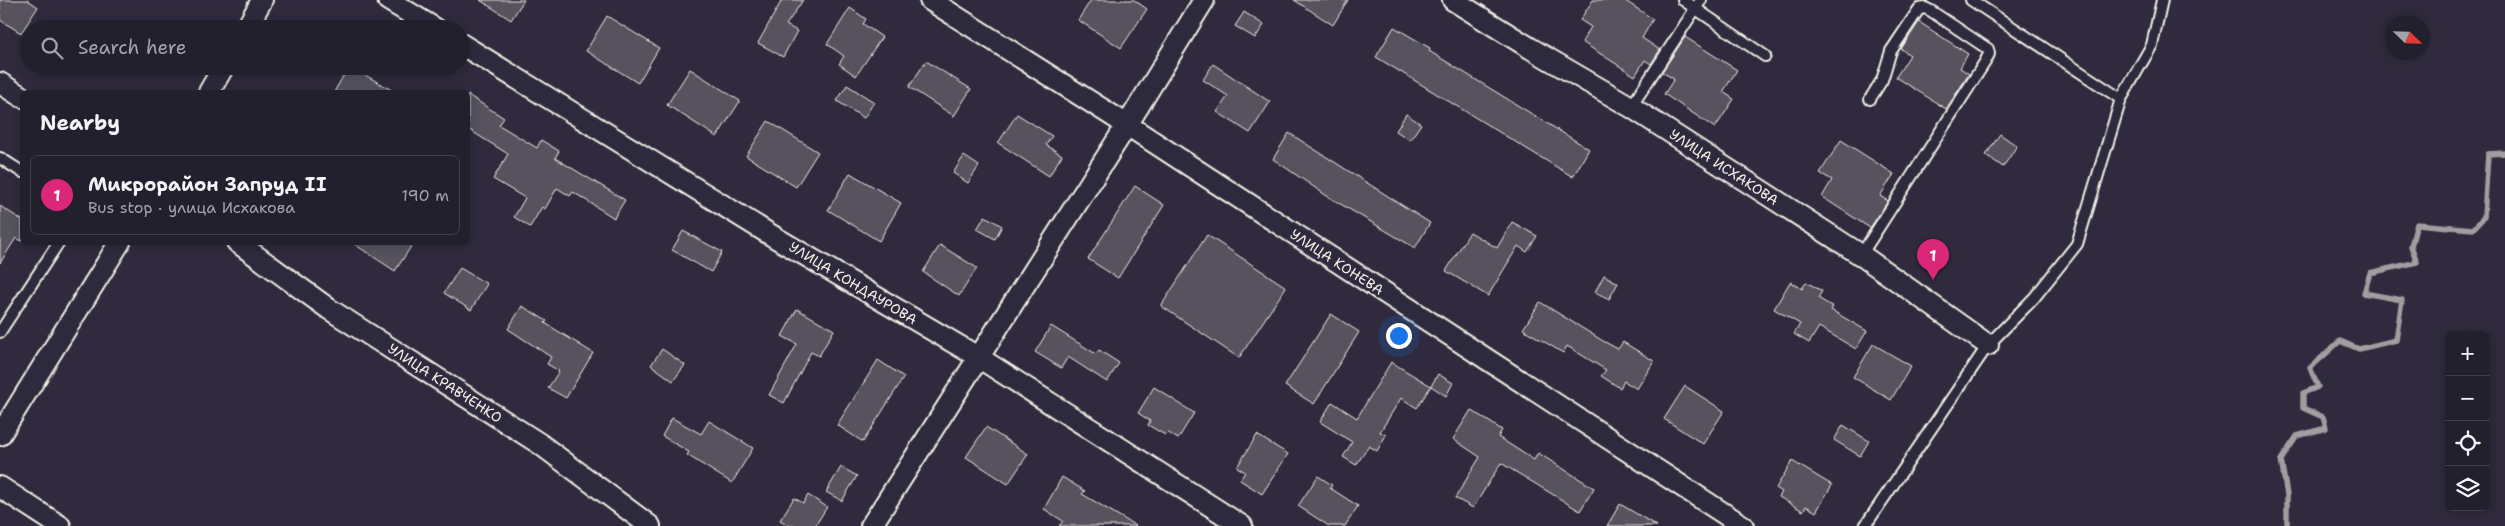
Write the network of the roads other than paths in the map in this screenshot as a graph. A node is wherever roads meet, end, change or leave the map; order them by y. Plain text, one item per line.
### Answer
1 (262, 0) edge
2 (388, 0) edge
3 (930, 0) edge
4 (1204, 0) edge
5 (1454, 0) edge
6 (1684, 0) edge
7 (1971, 0) edge
8 (2162, 0) edge
9 (1698, 4) edge
10 (251, 20) edge
11 (421, 20) edge
12 (470, 50) edge
13 (1765, 56) dead end
14 (219, 75) edge
15 (0, 83) edge
16 (210, 90) edge
17 (20, 96) edge
18 (1870, 99) dead end
19 (2121, 99) junction
20 (1631, 106) junction
21 (1128, 125) junction
22 (0, 158) edge
23 (20, 171) edge
24 (57, 245) edge
25 (118, 245) edge
26 (241, 245) edge
27 (1861, 255) junction
28 (0, 332) edge
29 (1988, 345) junction
30 (978, 358) junction
31 (0, 434) edge
32 (0, 487) edge
33 (60, 526) edge
34 (650, 526) edge
35 (871, 526) edge
36 (1242, 526) edge
37 (1743, 526) edge
38 (1866, 526) edge

1 - 10 street
2 - 11 street
3 - 21 street, УЛИЦА КОНЕВА
4 - 21 street
5 - 20 street, УЛИЦА ИСХАКОВА
6 - 9 lane
7 - 19 lane
8 - 19 lane
9 - 13 lane
9 - 20 lane
12 - 30 street, УЛИЦА КОНДАУРОВА
14 - 16 street
15 - 17 street
18 - 27 lane
19 - 29 lane
20 - 27 street, УЛИЦА ИСХАКОВА
21 - 30 street
21 - 37 street, УЛИЦА КОНЕВА
22 - 23 lane
24 - 28 lane
25 - 31 street
26 - 34 street, УЛИЦА КРАВЧЕНКО
27 - 29 street, УЛИЦА ИСХАКОВА
29 - 38 lane
30 - 35 street
30 - 36 street, УЛИЦА КОНДАУРОВА
32 - 33 street

